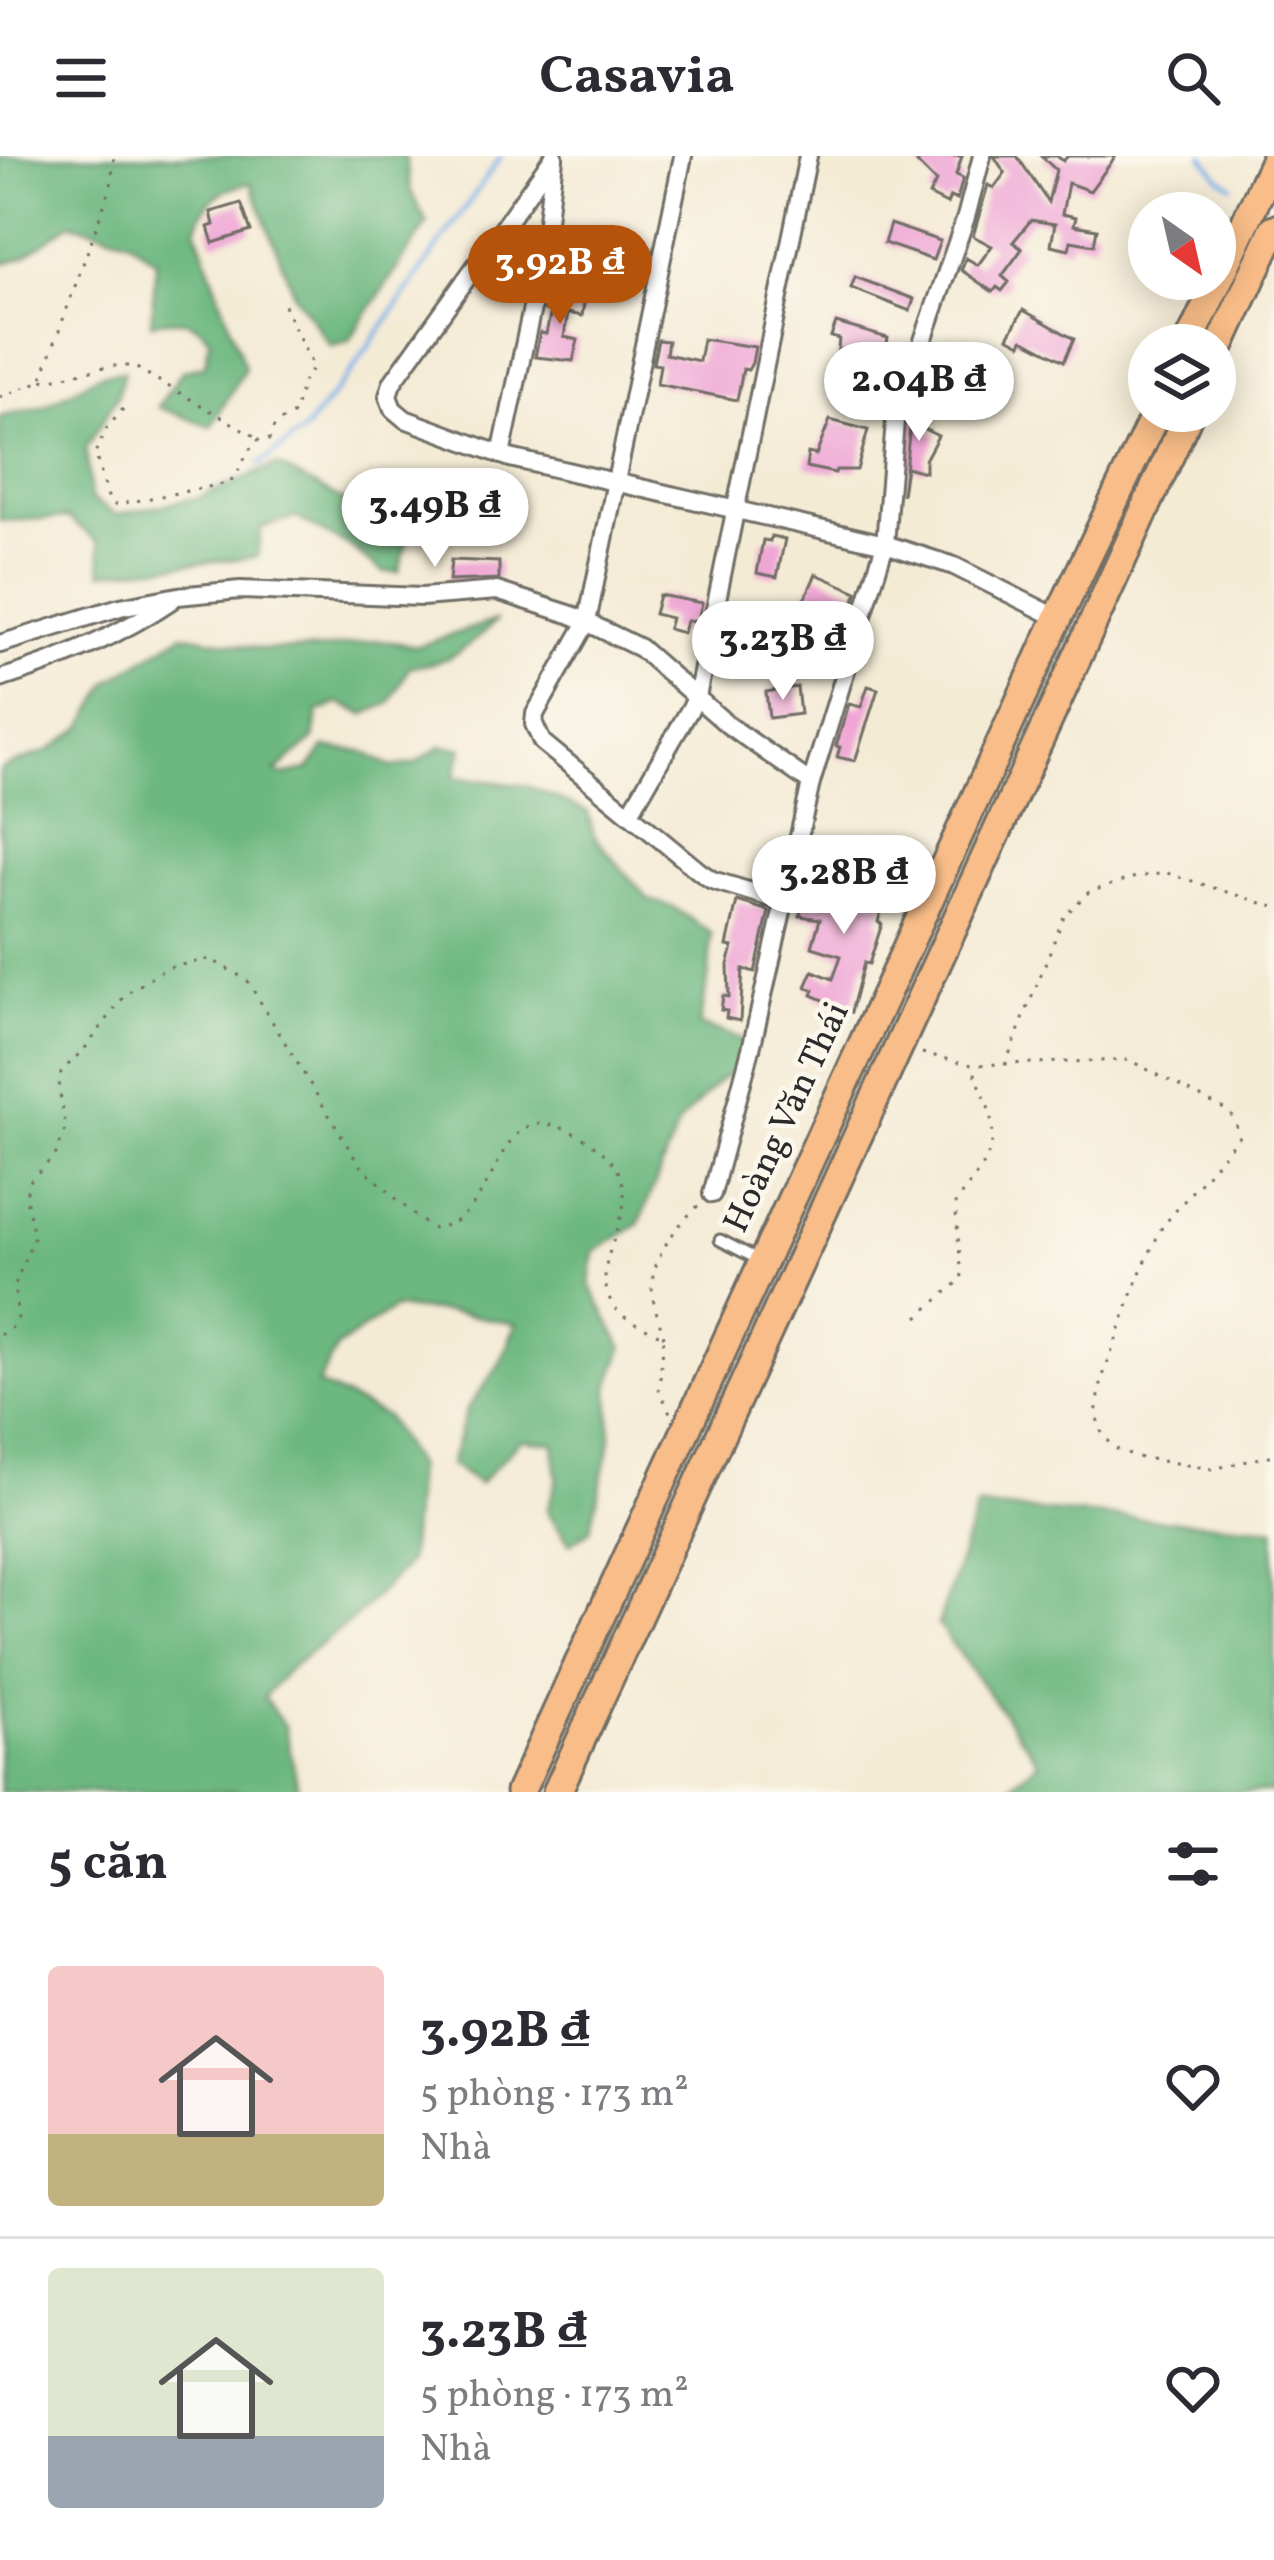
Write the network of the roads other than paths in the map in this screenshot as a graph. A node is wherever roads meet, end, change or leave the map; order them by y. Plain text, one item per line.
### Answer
1 (683, 156) edge
2 (808, 156) edge
3 (982, 156) edge
4 (554, 157) edge
5 (1274, 161) edge
6 (1274, 230) edge
7 (1198, 324) edge
8 (1230, 324) edge
9 (1147, 432) edge
10 (1180, 432) edge
11 (501, 455) junction
12 (619, 481) junction
13 (738, 508) junction
14 (885, 544) junction
15 (178, 596) junction
16 (1058, 618) junction
17 (587, 622) junction
18 (1087, 631) junction
19 (0, 644) edge
20 (0, 679) edge
21 (697, 698) junction
22 (811, 783) junction
23 (630, 813) junction
24 (784, 902) junction
25 (712, 1194) road end
26 (720, 1240) dead end
27 (761, 1261) junction
28 (520, 1792) edge
29 (556, 1792) edge

1 - 12 street
2 - 13 street
3 - 14 street
4 - 11 street
4 - 11 street
5 - 7 main road
6 - 8 main road
9 - 16 main road, Hoàng Văn Thái
10 - 18 main road, Hoàng Văn Thái
11 - 12 street
12 - 13 street
12 - 17 street
13 - 14 street
13 - 21 street
14 - 16 street
14 - 22 street
15 - 17 street
15 - 19 street
15 - 20 street
16 - 18 main road
16 - 27 main road, Hoàng Văn Thái
17 - 21 street
17 - 23 street
18 - 29 main road, Hoàng Văn Thái
21 - 22 street
21 - 23 street
22 - 24 street
23 - 24 street
24 - 25 street
26 - 27 lane
27 - 28 main road, Hoàng Văn Thái

